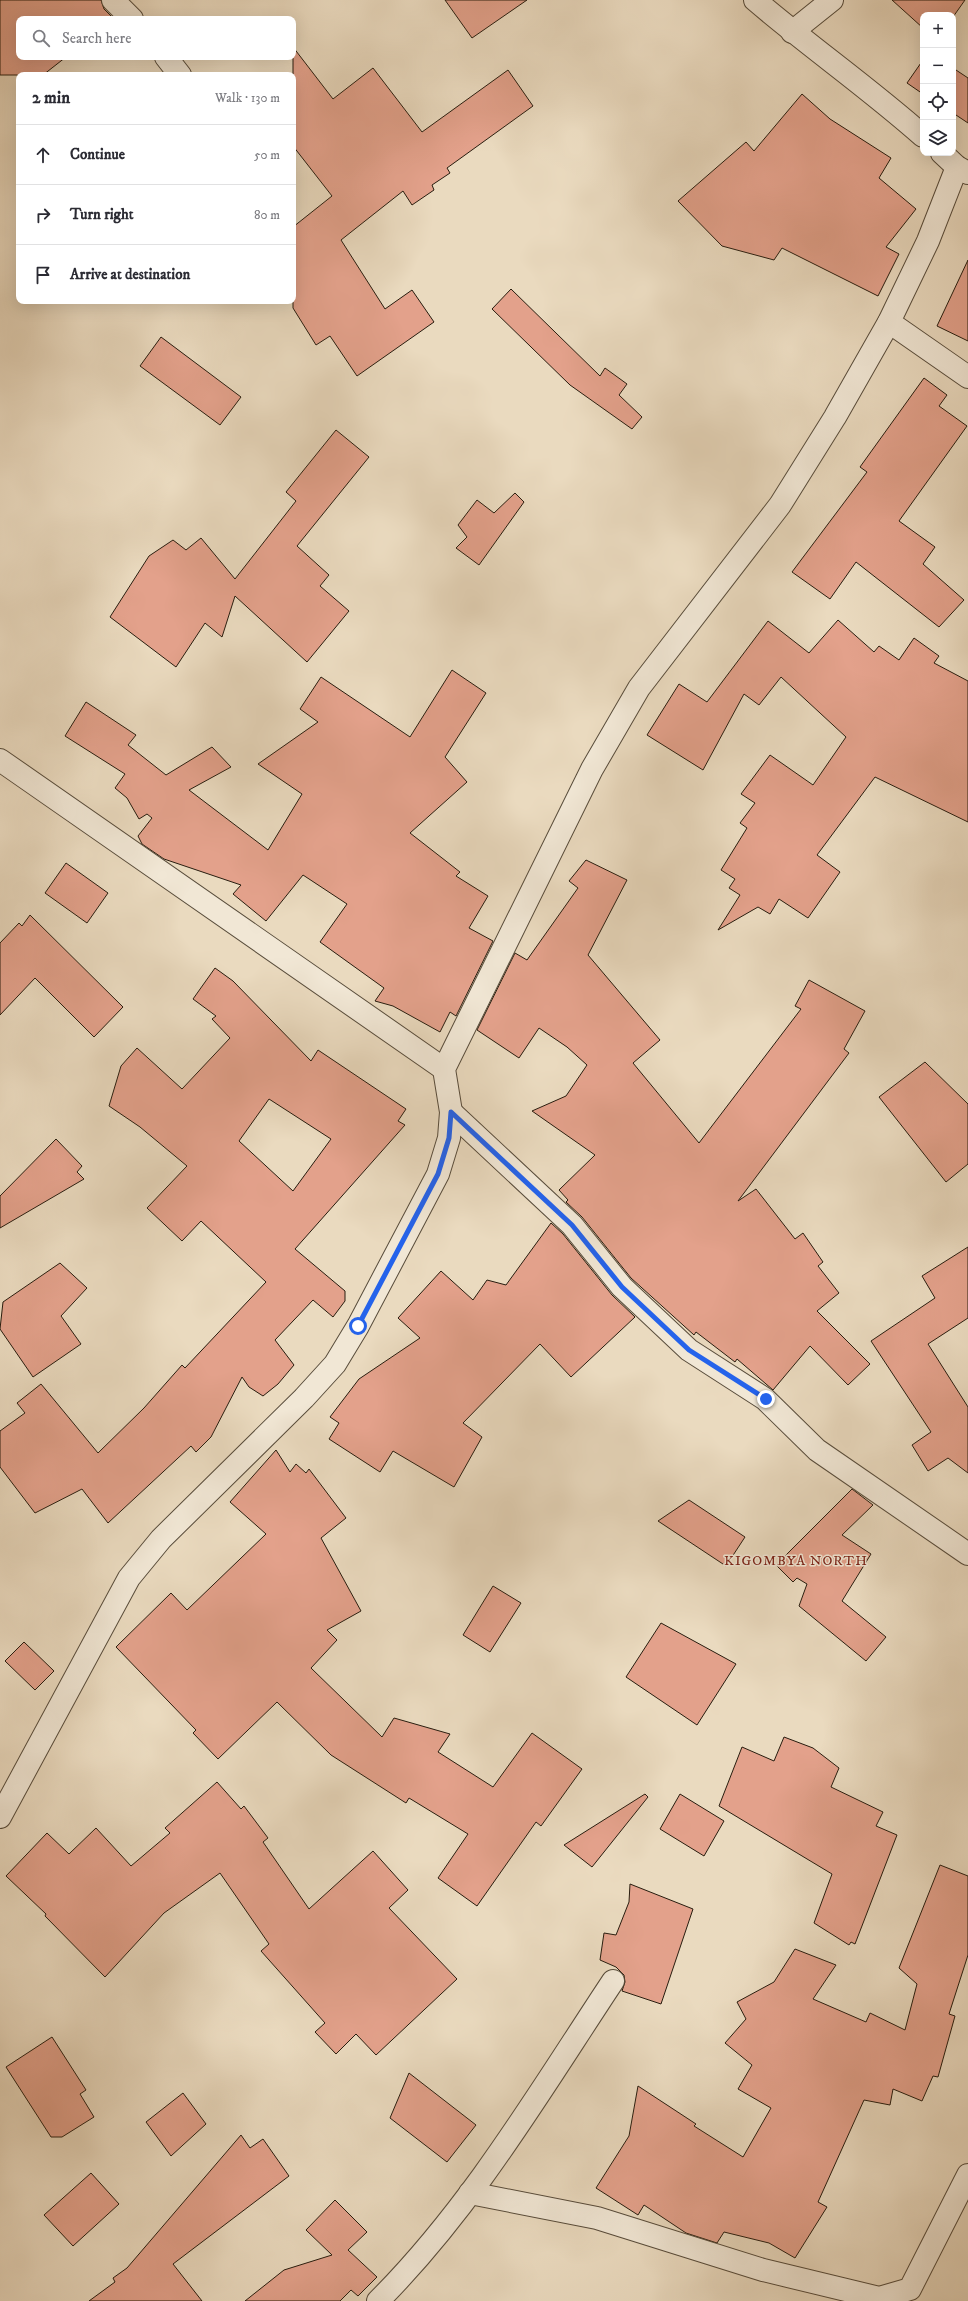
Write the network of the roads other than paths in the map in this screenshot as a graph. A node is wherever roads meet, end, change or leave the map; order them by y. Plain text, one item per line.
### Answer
1 (114, 0) edge
2 (754, 0) edge
3 (832, 0) edge
4 (129, 16) edge
5 (792, 32) junction
6 (168, 60) edge
7 (178, 72) edge
8 (920, 133) edge
9 (956, 164) edge
10 (889, 322) junction
11 (968, 377) edge
12 (0, 760) edge
13 (444, 1068) junction
14 (451, 1112) junction
15 (968, 1554) edge
16 (0, 1817) edge
17 (613, 1981) dead end
18 (968, 2175) edge
19 (470, 2193) junction
20 (378, 2301) edge

1 - 4 street
2 - 5 street
3 - 5 street
5 - 8 street
6 - 7 street
9 - 10 street
10 - 11 street
10 - 13 street
12 - 13 street
13 - 14 street
14 - 15 street
14 - 16 street
17 - 19 street
18 - 19 street
19 - 20 street

